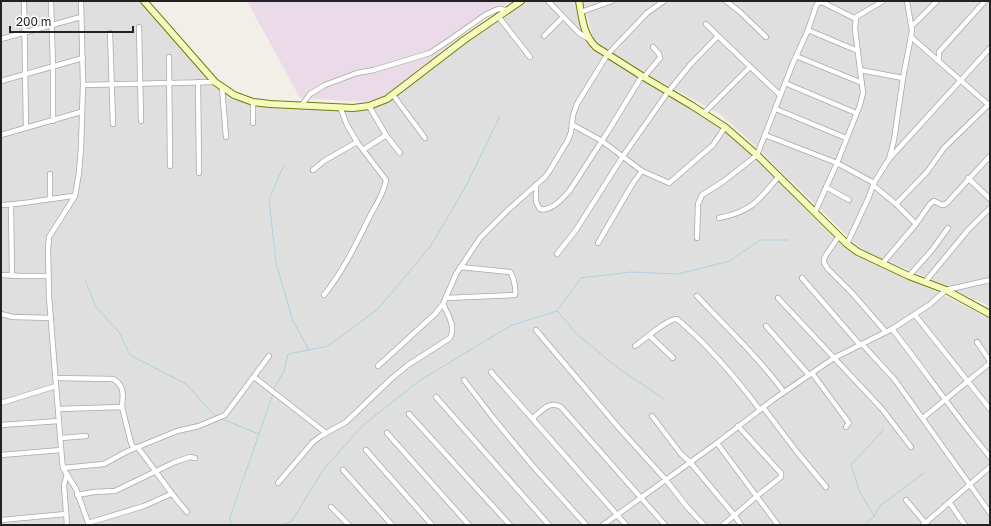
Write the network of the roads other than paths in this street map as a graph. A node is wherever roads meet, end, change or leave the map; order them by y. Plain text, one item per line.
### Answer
1 (24, 1) edge
2 (51, 1) edge
3 (81, 1) edge
4 (144, 1) edge
5 (520, 1) edge
6 (548, 1) edge
7 (579, 1) edge
8 (612, 1) edge
9 (664, 1) edge
10 (726, 1) edge
11 (883, 1) edge
12 (907, 1) edge
13 (937, 1) edge
14 (985, 1) edge
15 (507, 10) junction
16 (581, 12) junction
17 (498, 16) junction
18 (81, 17) junction
19 (563, 17) junction
20 (856, 19) junction
21 (706, 24) dead end
22 (52, 25) junction
23 (912, 26) junction
24 (139, 27) dead end
25 (808, 30) junction
26 (110, 32) dead end
27 (24, 33) junction
28 (544, 36) dead end
29 (718, 36) junction
30 (912, 37) junction
31 (766, 38) dead end
32 (1, 39) edge
33 (588, 39) junction
34 (653, 47) dead end
35 (990, 48) edge
36 (858, 51) junction
37 (939, 52) junction
38 (930, 53) junction
39 (607, 55) junction
40 (796, 56) junction
41 (169, 57) dead end
42 (530, 57) dead end
43 (83, 58) junction
44 (939, 60) junction
45 (53, 67) junction
46 (750, 67) junction
47 (860, 70) junction
48 (25, 75) junction
49 (643, 77) junction
50 (903, 78) junction
51 (1, 81) edge
52 (961, 81) junction
53 (169, 82) junction
54 (198, 82) junction
55 (215, 82) junction
56 (140, 83) junction
57 (785, 83) junction
58 (862, 83) junction
59 (112, 84) junction
60 (83, 85) junction
61 (222, 88) junction
62 (668, 92) junction
63 (393, 95) junction
64 (780, 95) junction
65 (253, 102) junction
66 (989, 104) edge
67 (301, 106) junction
68 (369, 106) junction
69 (340, 107) junction
70 (776, 109) junction
71 (81, 112) junction
72 (704, 113) junction
73 (856, 113) junction
74 (53, 121) junction
75 (141, 121) dead end
76 (253, 123) dead end
77 (113, 124) dead end
78 (573, 125) junction
79 (725, 127) junction
80 (26, 128) junction
81 (386, 134) junction
82 (1, 135) edge
83 (765, 135) junction
84 (226, 137) dead end
85 (424, 138) dead end
86 (846, 138) junction
87 (602, 141) junction
88 (357, 142) junction
89 (363, 150) junction
90 (400, 154) dead end
91 (757, 155) junction
92 (623, 156) junction
93 (990, 156) edge
94 (889, 159) junction
95 (837, 163) junction
96 (170, 166) dead end
97 (313, 170) dead end
98 (642, 171) junction
99 (198, 173) dead end
100 (50, 174) dead end
101 (779, 176) junction
102 (968, 178) junction
103 (874, 184) junction
104 (536, 186) junction
105 (826, 187) junction
106 (75, 196) junction
107 (50, 198) junction
108 (990, 199) edge
109 (849, 200) dead end
110 (1, 204) edge
111 (11, 204) junction
112 (896, 204) junction
113 (990, 208) edge
114 (816, 212) junction
115 (719, 218) dead end
116 (916, 224) junction
117 (948, 228) dead end
118 (839, 236) junction
119 (697, 238) dead end
120 (598, 243) dead end
121 (847, 244) junction
122 (556, 254) dead end
123 (882, 264) junction
124 (460, 267) junction
125 (1, 275) edge
126 (12, 276) junction
127 (48, 276) junction
128 (909, 276) junction
129 (802, 278) dead end
130 (989, 281) edge
131 (925, 282) junction
132 (946, 290) junction
133 (324, 295) dead end
134 (697, 296) dead end
135 (446, 298) junction
136 (778, 298) dead end
137 (443, 304) junction
138 (1, 314) edge
139 (990, 314) edge
140 (915, 315) junction
141 (50, 318) junction
142 (766, 326) dead end
143 (892, 329) junction
144 (536, 330) dead end
145 (886, 332) junction
146 (650, 336) junction
147 (977, 342) dead end
148 (861, 345) junction
149 (635, 346) dead end
150 (269, 356) dead end
151 (673, 358) dead end
152 (834, 358) junction
153 (990, 362) edge
154 (378, 366) dead end
155 (491, 372) dead end
156 (810, 374) junction
157 (254, 377) junction
158 (56, 378) junction
159 (464, 380) dead end
160 (968, 381) junction
161 (56, 386) junction
162 (784, 392) junction
163 (436, 397) dead end
164 (945, 401) junction
165 (1, 403) edge
166 (122, 407) junction
167 (762, 408) junction
168 (58, 409) junction
169 (990, 409) edge
170 (409, 414) dead end
171 (652, 416) dead end
172 (533, 418) junction
173 (924, 418) junction
174 (59, 421) junction
175 (1, 425) edge
176 (738, 426) junction
177 (846, 427) dead end
178 (387, 433) dead end
179 (326, 434) junction
180 (86, 436) dead end
181 (60, 438) junction
182 (717, 443) junction
183 (911, 447) dead end
184 (138, 448) junction
185 (61, 450) junction
186 (366, 450) dead end
187 (1, 455) edge
188 (990, 457) edge
189 (195, 458) dead end
190 (690, 462) junction
191 (990, 467) edge
192 (63, 468) junction
193 (343, 470) dead end
194 (156, 471) junction
195 (67, 474) junction
196 (666, 480) junction
197 (278, 483) dead end
198 (969, 484) junction
199 (826, 487) dead end
200 (171, 494) junction
201 (77, 495) junction
202 (757, 496) junction
203 (642, 497) junction
204 (906, 500) dead end
205 (949, 502) junction
206 (331, 507) dead end
207 (187, 512) dead end
208 (990, 513) edge
209 (66, 514) junction
210 (617, 515) junction
211 (735, 516) junction
212 (1, 520) edge
213 (88, 524) edge
214 (925, 524) edge
215 (67, 525) edge
216 (349, 525) edge
217 (392, 525) edge
218 (432, 525) edge
219 (469, 525) edge
220 (510, 525) edge
221 (548, 525) edge
222 (586, 525) edge
223 (603, 525) edge
224 (626, 525) edge
225 (665, 525) edge
226 (704, 525) edge
227 (723, 525) edge
228 (741, 525) edge
229 (778, 525) edge
230 (965, 525) edge

1 - 27 street
2 - 22 street
3 - 18 street
4 - 55 street
5 - 15 street
6 - 19 street
7 - 16 street
8 - 16 street
9 - 39 street
10 - 31 street
11 - 20 street
12 - 23 street
13 - 23 street
14 - 37 street
15 - 17 street
15 - 67 street
16 - 33 street
17 - 42 street
17 - 63 street
18 - 22 street
18 - 43 street
19 - 28 street
19 - 33 street
20 - 25 street
20 - 36 street
21 - 29 street
22 - 27 street
22 - 45 street
23 - 30 street
24 - 56 street
25 - 36 street
25 - 40 street
26 - 59 street
27 - 32 street
27 - 48 street
29 - 46 street
29 - 62 street
30 - 38 street
30 - 50 street
33 - 39 street
34 - 49 street
35 - 52 street
36 - 47 street
37 - 38 street
37 - 44 street
38 - 44 street
39 - 49 street
39 - 78 street
40 - 57 street
40 - 58 street
41 - 53 street
43 - 45 street
43 - 60 street
44 - 52 street
45 - 48 street
45 - 74 street
46 - 64 street
46 - 72 street
47 - 50 street
47 - 58 street
48 - 51 street
48 - 80 street
49 - 62 street
49 - 87 street
50 - 94 street
52 - 66 street
52 - 94 street
53 - 54 street
53 - 56 street
53 - 96 street
54 - 55 street
54 - 99 street
55 - 61 street
56 - 59 street
56 - 75 street
57 - 64 street
57 - 73 street
58 - 73 street
59 - 60 street
59 - 77 street
60 - 71 street
61 - 65 street
61 - 84 street
62 - 72 street
62 - 92 street
63 - 68 street
63 - 85 street
64 - 70 street
65 - 67 street
65 - 76 street
66 - 112 street
67 - 69 street
68 - 69 street
68 - 81 street
69 - 88 street
70 - 83 street
70 - 86 street
71 - 74 street
71 - 106 street
72 - 79 street
73 - 86 street
74 - 80 street
78 - 87 street
78 - 104 street
79 - 91 street
79 - 98 street
80 - 82 street
81 - 89 street
81 - 90 street
83 - 91 street
83 - 95 street
86 - 95 street
87 - 92 street
87 - 104 street
88 - 89 street
88 - 97 street
89 - 133 street
91 - 101 street
91 - 119 street
92 - 98 street
92 - 122 street
93 - 102 street
94 - 103 street
95 - 103 street
95 - 105 street
98 - 120 street
100 - 107 street
101 - 114 street
101 - 115 street
102 - 108 street
102 - 116 street
103 - 112 street
103 - 121 street
104 - 124 street
105 - 109 street
105 - 114 street
106 - 107 street
106 - 127 street
107 - 111 street
110 - 111 street
111 - 126 street
112 - 116 street
113 - 131 street
114 - 118 street
116 - 123 street
117 - 128 street
118 - 121 street
118 - 145 street
121 - 123 street
123 - 128 street
124 - 135 street
124 - 135 street
125 - 126 street
126 - 127 street
127 - 141 street
128 - 131 street
129 - 148 street
130 - 132 street
131 - 132 street
132 - 139 street
132 - 140 street
134 - 162 street
135 - 137 street
136 - 152 street
137 - 154 street
137 - 179 street
138 - 141 street
140 - 143 street
140 - 160 street
141 - 158 street
142 - 156 street
143 - 145 street
143 - 164 street
144 - 196 street
145 - 148 street
146 - 149 street
146 - 151 street
146 - 167 street
147 - 153 street
148 - 152 street
148 - 173 street
150 - 157 street
152 - 156 street
152 - 183 street
153 - 160 street
155 - 172 street
156 - 162 street
156 - 177 street
157 - 179 street
157 - 184 street
158 - 161 street
158 - 166 street
159 - 222 street
160 - 164 street
160 - 169 street
161 - 165 street
161 - 168 street
162 - 167 street
163 - 221 street
164 - 173 street
164 - 188 street
166 - 168 street
166 - 184 street
167 - 176 street
167 - 199 street
168 - 174 street
170 - 220 street
171 - 190 street
172 - 203 street
172 - 210 street
173 - 198 street
174 - 175 street
174 - 181 street
176 - 182 street
176 - 202 street
178 - 219 street
179 - 197 street
180 - 181 street
181 - 185 street
182 - 190 street
182 - 202 street
184 - 192 street
184 - 194 street
185 - 187 street
185 - 192 street
186 - 218 street
189 - 194 street
190 - 196 street
190 - 211 street
191 - 198 street
192 - 195 street
193 - 217 street
194 - 200 street
194 - 201 street
195 - 201 street
195 - 209 street
196 - 203 street
196 - 226 street
198 - 205 street
198 - 208 street
200 - 207 street
200 - 213 street
201 - 213 street
202 - 211 street
202 - 229 street
203 - 210 street
203 - 225 street
204 - 214 street
205 - 214 street
205 - 230 street
206 - 216 street
209 - 212 street
209 - 215 street
210 - 223 street
210 - 224 street
211 - 227 street
211 - 228 street

